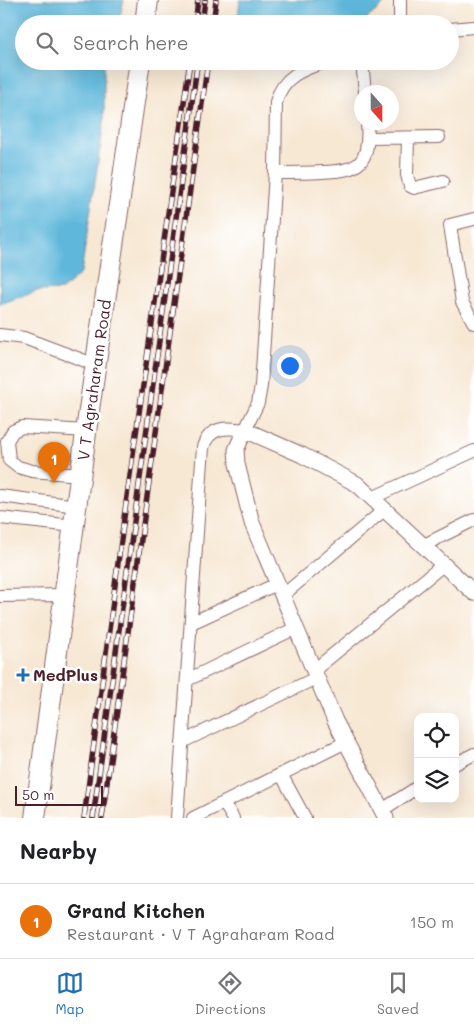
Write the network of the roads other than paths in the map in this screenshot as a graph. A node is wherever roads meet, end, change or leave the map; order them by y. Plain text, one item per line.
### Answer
1 (148, 0) edge
2 (400, 0) edge
3 (146, 15) edge
4 (400, 15) edge
5 (474, 28) edge
6 (459, 29) edge
7 (139, 70) edge
8 (303, 70) edge
9 (363, 70) edge
10 (364, 85) edge
11 (368, 130) edge
12 (439, 137) dead end
13 (368, 138) junction
14 (408, 138) junction
15 (275, 174) junction
16 (443, 181) dead end
17 (474, 219) edge
18 (468, 301) edge
19 (474, 323) edge
20 (0, 335) edge
21 (96, 365) junction
22 (86, 430) junction
23 (245, 430) junction
24 (474, 451) edge
25 (80, 475) junction
26 (0, 496) edge
27 (372, 498) junction
28 (76, 506) junction
29 (384, 510) junction
30 (0, 518) edge
31 (474, 520) edge
32 (74, 526) junction
33 (422, 546) junction
34 (443, 566) junction
35 (280, 590) junction
36 (474, 593) edge
37 (65, 595) junction
38 (0, 596) edge
39 (191, 623) junction
40 (296, 628) junction
41 (315, 674) junction
42 (187, 680) junction
43 (182, 742) junction
44 (346, 742) junction
45 (474, 754) edge
46 (459, 762) edge
47 (281, 774) junction
48 (414, 790) edge
49 (224, 803) junction
50 (384, 814) edge
51 (35, 818) edge
52 (177, 818) edge
53 (193, 818) edge
54 (233, 818) edge
55 (306, 818) edge

1 - 3 main road
2 - 4 street
5 - 6 street
7 - 21 main road, V T Agraharam Road
8 - 15 street
9 - 10 street
11 - 13 street
12 - 14 street
13 - 14 street
13 - 15 street
14 - 16 street
15 - 23 street
17 - 18 street
18 - 19 street
20 - 21 street
21 - 22 main road, V T Agraharam Road
22 - 25 main road, V T Agraharam Road
22 - 25 street
23 - 27 street
23 - 35 street
23 - 39 street
24 - 27 street
25 - 28 main road, V T Agraharam Road
26 - 28 street
27 - 29 street
28 - 32 main road, V T Agraharam Road
29 - 33 street
29 - 35 street
30 - 32 street
31 - 33 street
32 - 37 main road, V T Agraharam Road
33 - 34 street
34 - 36 street
34 - 41 street
35 - 39 street
35 - 40 street
37 - 38 street
37 - 51 main road, V T Agraharam Road
39 - 42 street
40 - 41 street
40 - 42 street
41 - 43 street
41 - 44 street
42 - 43 street
43 - 52 street
44 - 47 street
44 - 50 street
45 - 46 street
47 - 49 street
47 - 55 street
48 - 50 street
49 - 53 street
49 - 54 street

